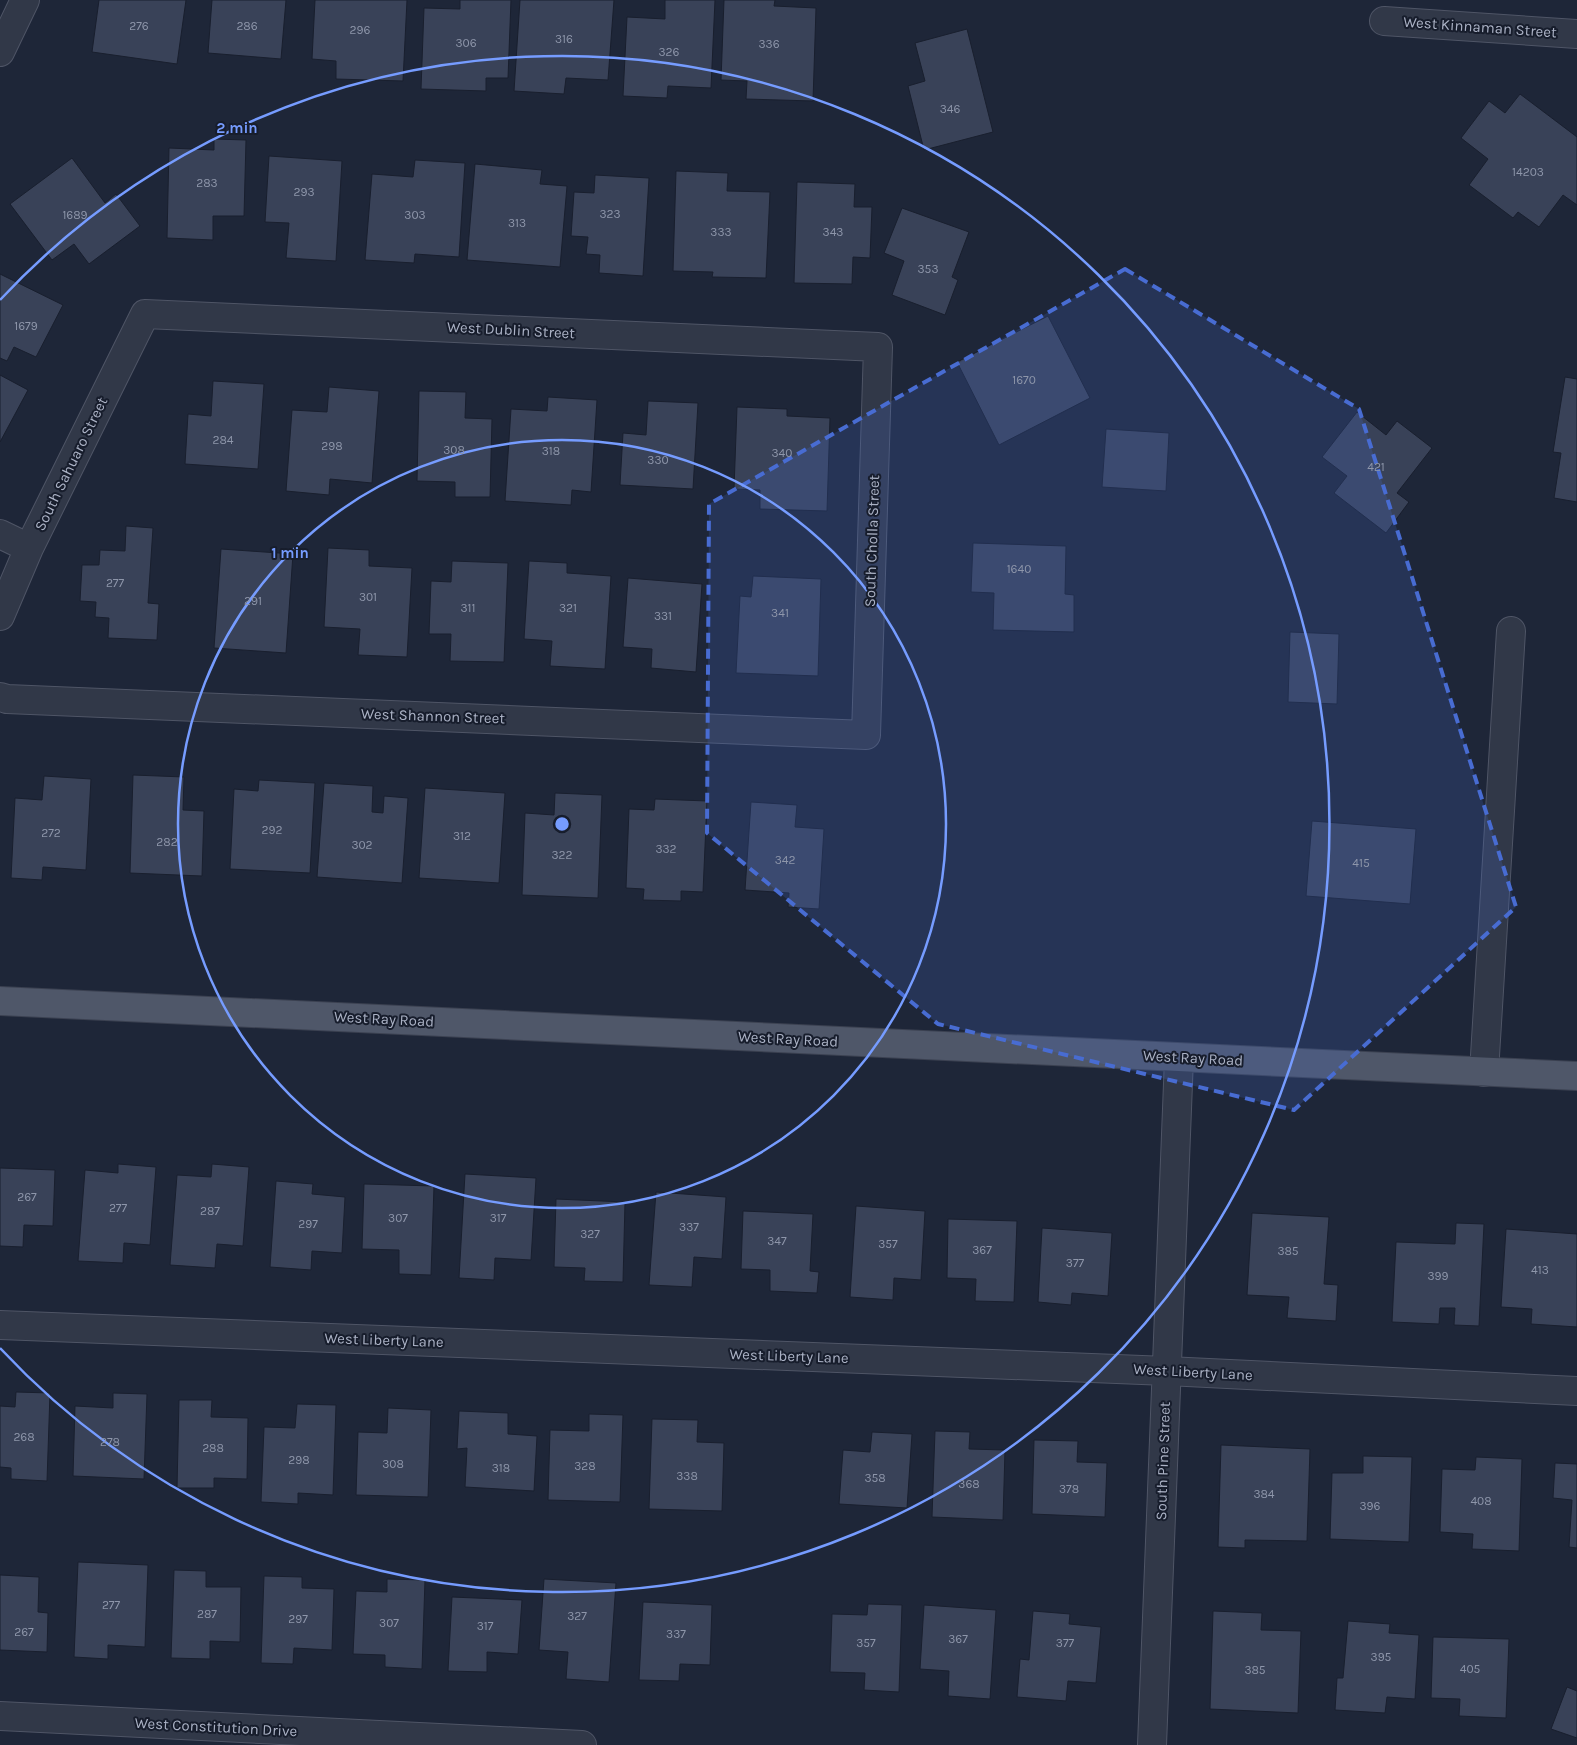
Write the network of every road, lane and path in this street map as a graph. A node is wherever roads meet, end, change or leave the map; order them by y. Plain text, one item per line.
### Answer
1 (25, 0) edge
2 (1384, 21) dead end
3 (1577, 34) edge
4 (0, 52) edge
5 (145, 314) joint
6 (878, 347) joint
7 (0, 534) edge
8 (29, 548) junction
9 (0, 616) edge
10 (1511, 631) dead end
11 (0, 697) edge
12 (866, 735) joint
13 (0, 1001) edge
14 (1179, 1058) junction
15 (1484, 1072) junction
16 (1577, 1076) edge
17 (0, 1325) edge
18 (1167, 1371) junction
19 (1577, 1391) edge
20 (0, 1716) edge
21 (582, 1745) edge
22 (1152, 1745) edge

1 - 4 street
2 - 3 street, West Kinnaman Street
5 - 6 street, West Dublin Street
5 - 8 street, South Sahuaro Street
6 - 12 street, South Cholla Street
7 - 8 street
8 - 9 street, South Sahuaro Street
10 - 15 street
11 - 12 street, West Shannon Street
13 - 14 main road, West Ray Road
14 - 15 main road, West Ray Road
14 - 18 street, South Pine Street
15 - 16 main road, West Ray Road
17 - 18 street, West Liberty Lane
18 - 19 street, West Liberty Lane
18 - 22 street, South Pine Street
20 - 21 street, West Constitution Drive

